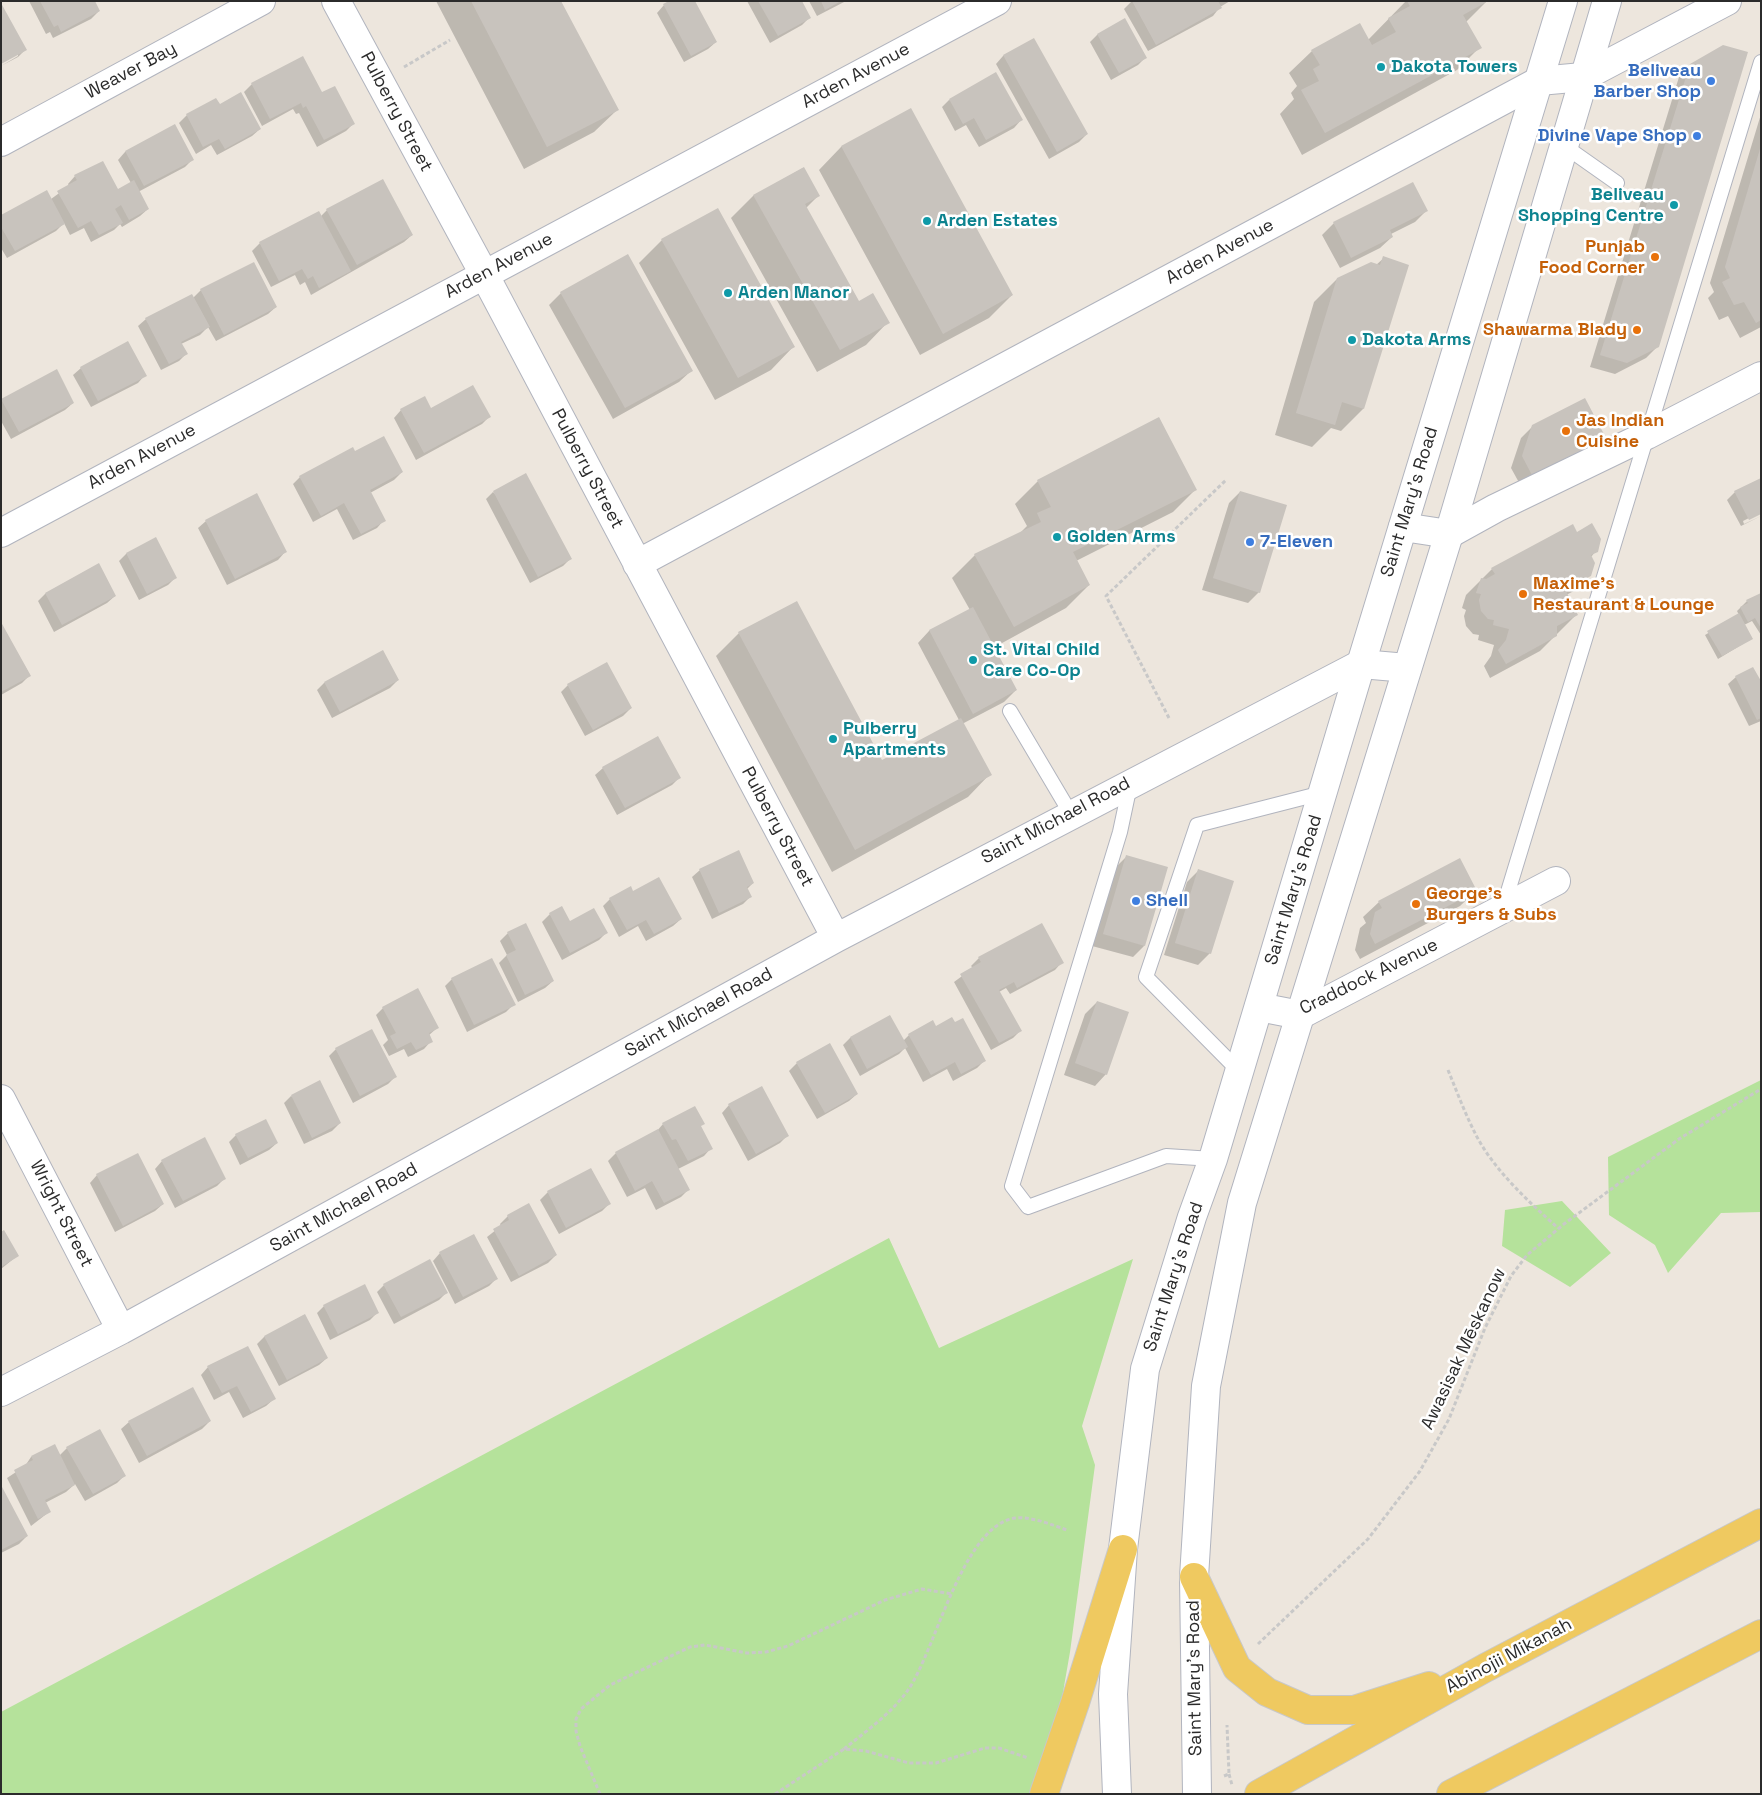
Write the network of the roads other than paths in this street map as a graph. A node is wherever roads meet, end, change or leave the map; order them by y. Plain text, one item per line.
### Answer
1 (261, 1) edge
2 (336, 1) edge
3 (997, 1) edge
4 (1563, 1) edge
5 (1608, 1) edge
6 (1727, 1) edge
7 (1761, 62) edge
8 (1583, 77) junction
9 (1539, 81) junction
10 (1, 142) edge
11 (1563, 145) junction
12 (1617, 183) dead end
13 (484, 274) junction
14 (1761, 376) edge
15 (1648, 435) junction
16 (1403, 527) junction
17 (1, 533) edge
18 (1448, 534) junction
19 (637, 564) junction
20 (1361, 664) junction
21 (1407, 668) junction
22 (1010, 711) dead end
23 (1130, 782) junction
24 (1322, 793) junction
25 (1071, 814) junction
26 (1556, 881) dead end
27 (1503, 909) junction
28 (836, 938) junction
29 (1258, 1007) junction
30 (1300, 1015) junction
31 (1239, 1071) junction
32 (1, 1099) edge
33 (1213, 1159) junction
34 (121, 1330) junction
35 (1, 1392) edge
36 (1761, 1523) edge
37 (1122, 1549) junction
38 (1194, 1577) junction
39 (1761, 1634) edge
40 (1485, 1668) junction
41 (1044, 1794) edge
42 (1117, 1794) edge
43 (1197, 1794) edge
44 (1259, 1794) edge
45 (1452, 1794) edge

1 - 10 street, Weaver Bay
2 - 13 street, Pulberry Street
3 - 13 street, Arden Avenue
4 - 9 street, Saint Mary's Road
5 - 8 street, Saint Mary's Road
6 - 8 street
7 - 15 lane
8 - 9 street
8 - 11 street, Saint Mary's Road
9 - 16 street, Saint Mary's Road
9 - 19 street, Arden Avenue
11 - 12 lane
11 - 18 street, Saint Mary's Road
13 - 17 street, Arden Avenue
13 - 19 street, Pulberry Street
14 - 15 street
15 - 18 street
15 - 27 lane
16 - 18 street
16 - 20 street, Saint Mary's Road
18 - 21 street, Saint Mary's Road
19 - 28 street, Pulberry Street
20 - 21 street
20 - 23 street, Saint Michael Road
20 - 24 street, Saint Mary's Road
21 - 30 street, Saint Mary's Road
22 - 25 lane
23 - 25 street, Saint Michael Road
23 - 33 lane
24 - 29 street, Saint Mary's Road
24 - 31 lane
25 - 28 street, Saint Michael Road
26 - 27 street, Craddock Avenue
27 - 30 street, Craddock Avenue
28 - 34 street, Saint Michael Road
29 - 30 street, Craddock Avenue
29 - 31 street, Saint Mary's Road
30 - 38 street, Saint Mary's Road
31 - 33 street, Saint Mary's Road
32 - 34 street, Wright Street
33 - 37 street, Saint Mary's Road
34 - 35 street, Saint Michael Road
36 - 40 main road, Abinojii Mikanah
37 - 41 main road
37 - 42 street, Saint Mary's Road
38 - 40 main road
38 - 43 street, Saint Mary's Road
39 - 45 main road
40 - 44 main road, Abinojii Mikanah

